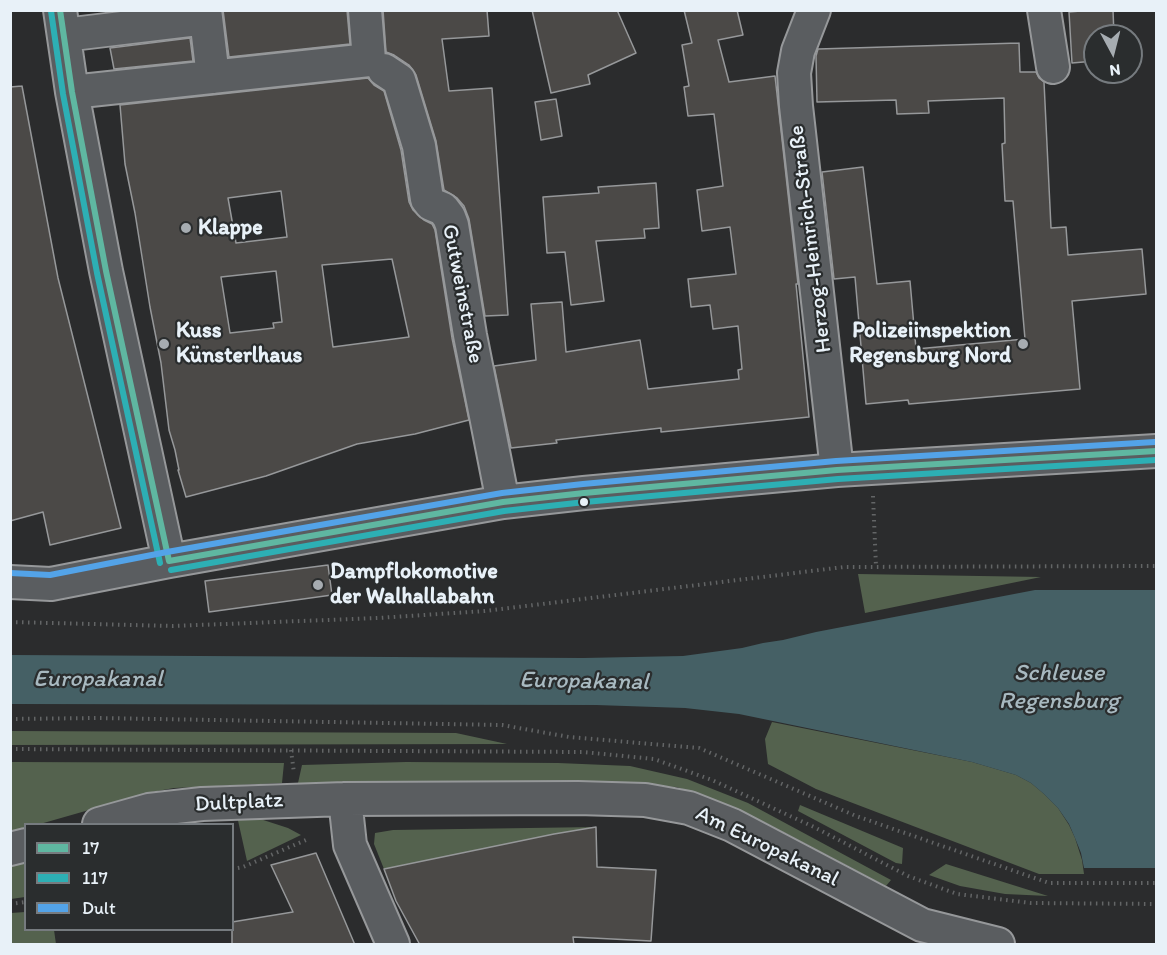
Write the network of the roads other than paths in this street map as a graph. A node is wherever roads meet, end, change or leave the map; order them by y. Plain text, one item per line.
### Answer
1 (366, 10) edge
2 (814, 10) edge
3 (1044, 10) edge
4 (205, 14) edge
5 (62, 23) edge
6 (376, 64) junction
7 (1053, 67) dead end
8 (213, 77) junction
9 (72, 92) junction
10 (1156, 451) edge
11 (837, 470) junction
12 (503, 502) junction
13 (169, 561) junction
14 (10, 582) edge
15 (345, 799) junction
16 (204, 814) edge
17 (108, 823) edge
18 (393, 945) edge
19 (998, 945) edge

1 - 6 street
2 - 11 street, Herzog-Heinrich-Straße
3 - 7 street
4 - 5 street
4 - 8 street
5 - 9 street
6 - 8 street
6 - 12 street, Gutweinstraße
8 - 9 street
9 - 13 street
10 - 11 street
11 - 12 street
12 - 13 street
13 - 14 street
15 - 16 street, Dultplatz
15 - 18 street
15 - 19 street, Am Europakanal
16 - 17 street, Dultplatz

